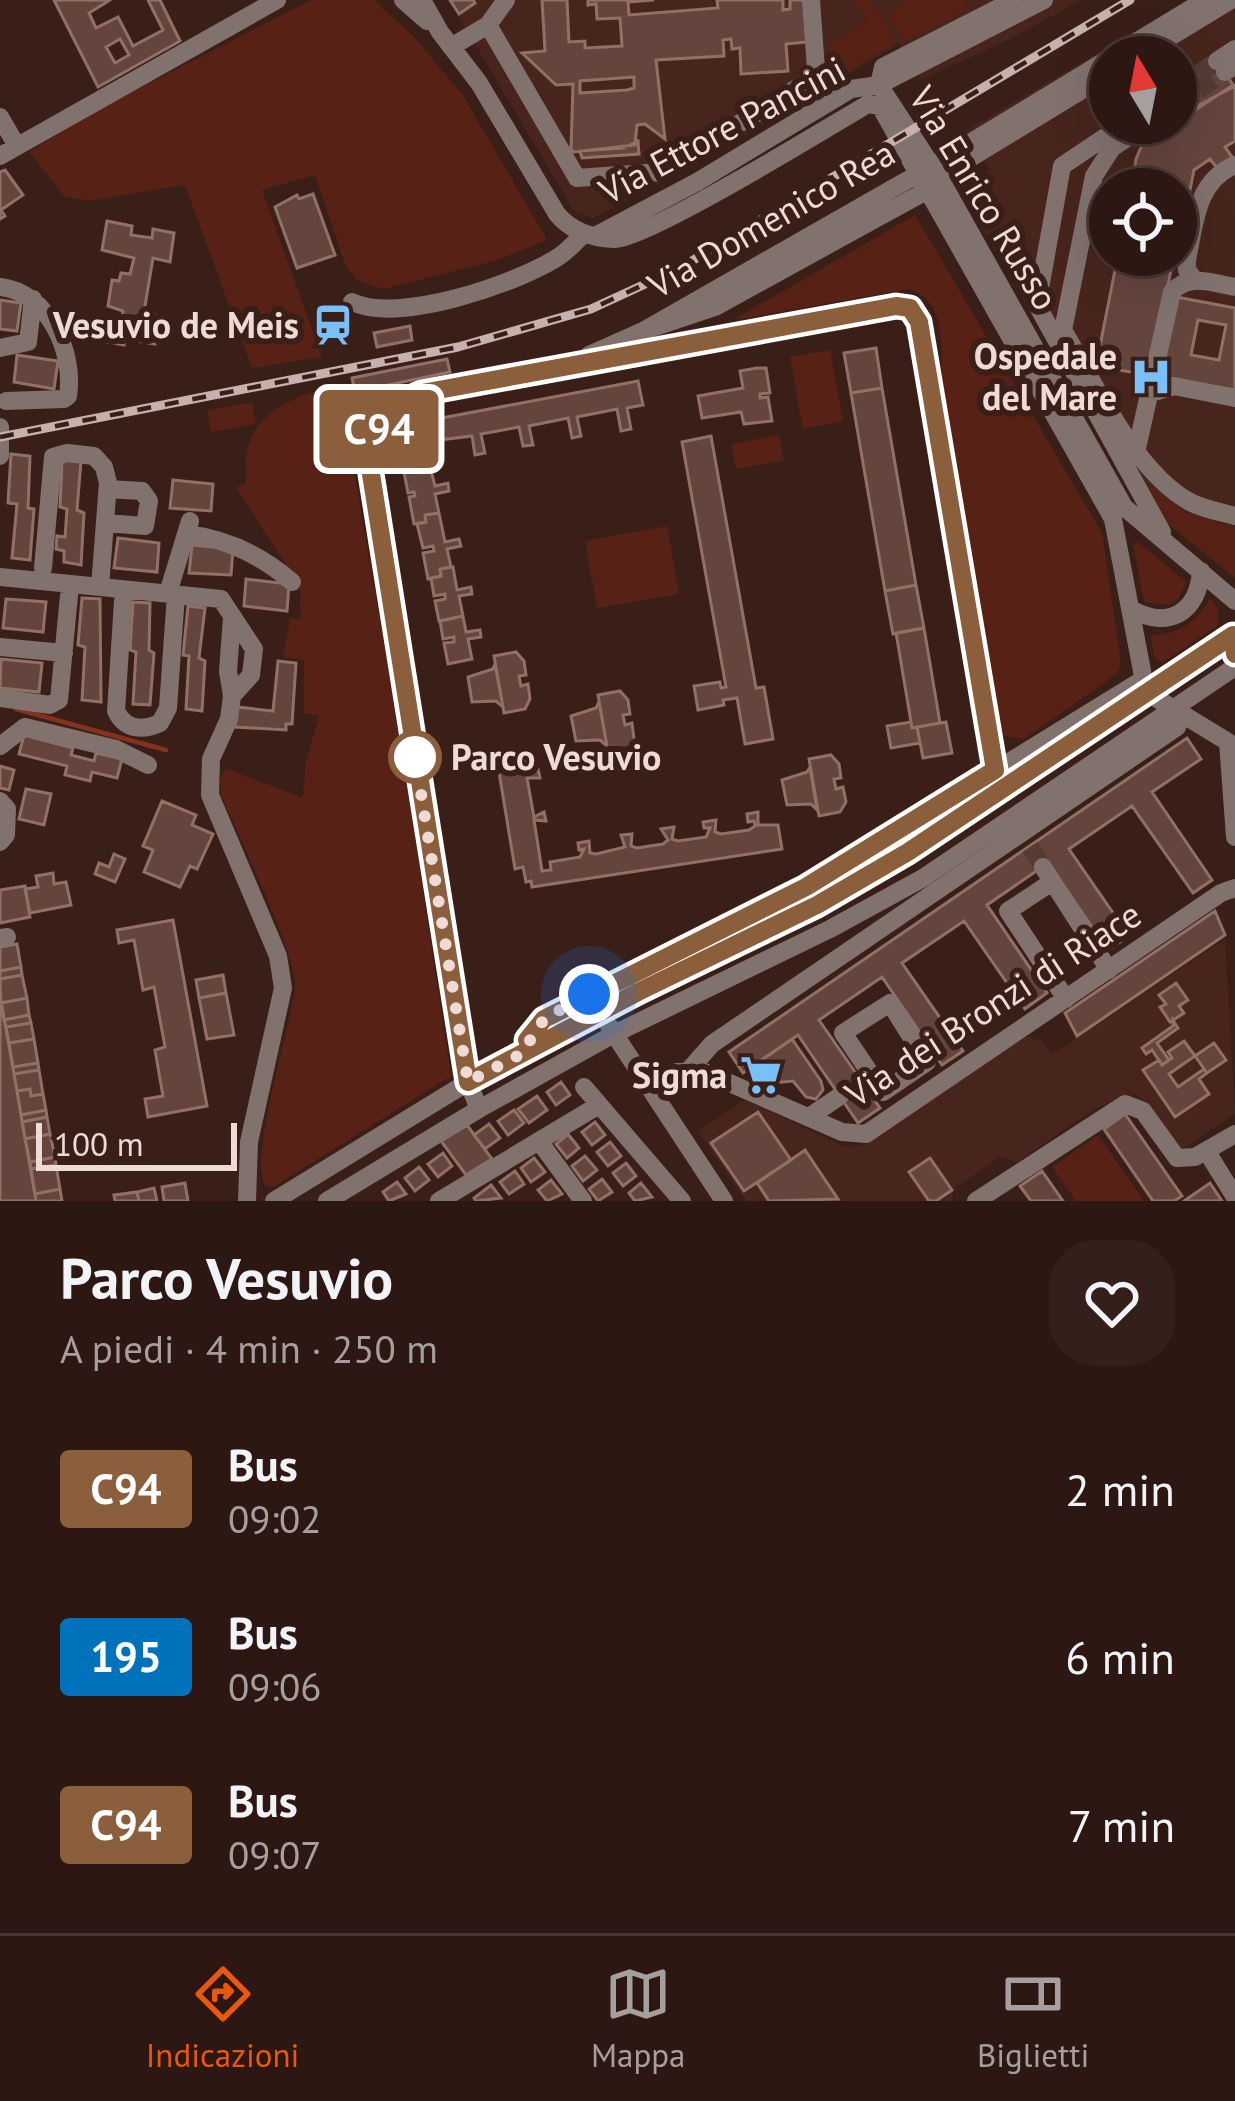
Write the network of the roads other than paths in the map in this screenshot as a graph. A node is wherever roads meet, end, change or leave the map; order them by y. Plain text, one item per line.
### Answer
1 (277, 0) edge
2 (403, 0) edge
3 (422, 0) edge
4 (506, 0) edge
5 (811, 0) edge
6 (1061, 0) edge
7 (1204, 0) edge
8 (1231, 0) edge
9 (1020, 2) edge
10 (488, 25) junction
11 (1172, 36) edge
12 (446, 40) junction
13 (1235, 49) edge
14 (1226, 66) tunnel mouth
15 (1089, 85) edge
16 (877, 94) junction
17 (0, 117) edge
18 (1101, 144) edge
19 (1116, 144) edge
20 (8, 151) edge
21 (1235, 165) edge
22 (928, 177) junction
23 (591, 235) junction
24 (1194, 279) junction
25 (0, 287) edge
26 (1235, 287) edge
27 (33, 299) junction
28 (352, 302) dead end
29 (643, 331) junction
30 (676, 346) junction
31 (0, 348) edge
32 (539, 371) junction
33 (1147, 394) junction
34 (1235, 398) edge
35 (6, 401) dead end
36 (0, 427) edge
37 (1137, 448) junction
38 (0, 456) edge
39 (108, 489) junction
40 (1235, 517) edge
41 (105, 523) junction
42 (1167, 541) junction
43 (43, 568) dead end
44 (1201, 571) junction
45 (0, 577) edge
46 (292, 582) dead end
47 (70, 585) junction
48 (100, 587) junction
49 (172, 594) junction
50 (1230, 598) edge
51 (123, 601) dead end
52 (1131, 609) junction
53 (1234, 641) edge
54 (0, 647) edge
55 (64, 653) junction
56 (1235, 667) edge
57 (1145, 685) junction
58 (0, 698) edge
59 (1178, 709) junction
60 (1229, 741) edge
61 (0, 746) edge
62 (148, 765) dead end
63 (1000, 779) junction
64 (0, 801) edge
65 (1020, 832) junction
66 (1235, 837) edge
67 (0, 842) edge
68 (1235, 888) edge
69 (1109, 970) junction
70 (1066, 998) junction
71 (598, 1012) junction
72 (614, 1034) junction
73 (521, 1054) junction
74 (689, 1070) junction
75 (866, 1079) joint
76 (468, 1082) junction
77 (648, 1085) junction
78 (584, 1088) dead end
79 (840, 1096) tunnel mouth
80 (599, 1105) junction
81 (479, 1109) junction
82 (809, 1117) junction
83 (1235, 1134) edge
84 (539, 1141) junction
85 (1207, 1152) junction
86 (1235, 1197) edge
87 (334, 1199) edge
88 (248, 1201) edge
89 (274, 1201) edge
90 (439, 1201) edge
91 (583, 1201) edge
92 (682, 1201) edge
93 (724, 1201) edge
94 (976, 1201) edge

1 - 20 street
2 - 12 street
3 - 12 street
4 - 10 street
5 - 10 street
6 - 16 street
7 - 22 street, Via Domenico Rea
8 - 11 street
9 - 16 street
9 - 16 street
10 - 12 street
12 - 23 street
13 - 14 street
15 - 22 street, Via Domenico Rea
16 - 22 street, Via Enrico Russo
16 - 23 street, Via Ettore Pancini
17 - 20 street
18 - 42 street
19 - 37 street
21 - 24 street
22 - 29 street, Via Domenico Rea
22 - 42 street, Via Enrico Russo
22 - 52 street, Via Enrico Russo
23 - 28 street, Via Ettore Pancini
24 - 26 street
24 - 33 street
25 - 27 street
27 - 31 street
27 - 35 street
29 - 30 street
29 - 32 street, Via Domenico Rea
30 - 32 street
30 - 63 street
32 - 76 street
33 - 34 street
33 - 37 street
36 - 38 street
37 - 40 street
39 - 41 street
39 - 41 street
39 - 43 street
41 - 48 street
42 - 44 street, Via Enrico Russo
44 - 50 street, Via Enrico Russo
44 - 52 street
45 - 47 street
46 - 49 street
47 - 48 street
47 - 55 street
48 - 49 street
49 - 51 street
49 - 88 street
50 - 53 street, Via Enrico Russo
52 - 57 street, Via Enrico Russo
53 - 57 street
54 - 55 street
55 - 58 street
56 - 59 street
57 - 59 street
57 - 63 street
59 - 60 street
59 - 65 street
60 - 66 street
61 - 62 street
63 - 71 street
63 - 73 street
64 - 67 street
65 - 72 street
65 - 74 street
68 - 69 street, Via dei Bronzi di Riace
69 - 70 street, Via dei Bronzi di Riace
69 - 70 street
70 - 82 street, Via dei Bronzi di Riace
71 - 72 street
71 - 73 street
72 - 77 street
72 - 81 street
73 - 76 street
74 - 77 street
74 - 82 street, Via dei Bronzi di Riace
75 - 75 street
76 - 81 street
76 - 89 street
77 - 93 street
78 - 80 street
79 - 82 street
80 - 84 street
80 - 92 street
81 - 87 street
83 - 85 street
84 - 90 street
84 - 91 street
85 - 86 street
85 - 94 street

